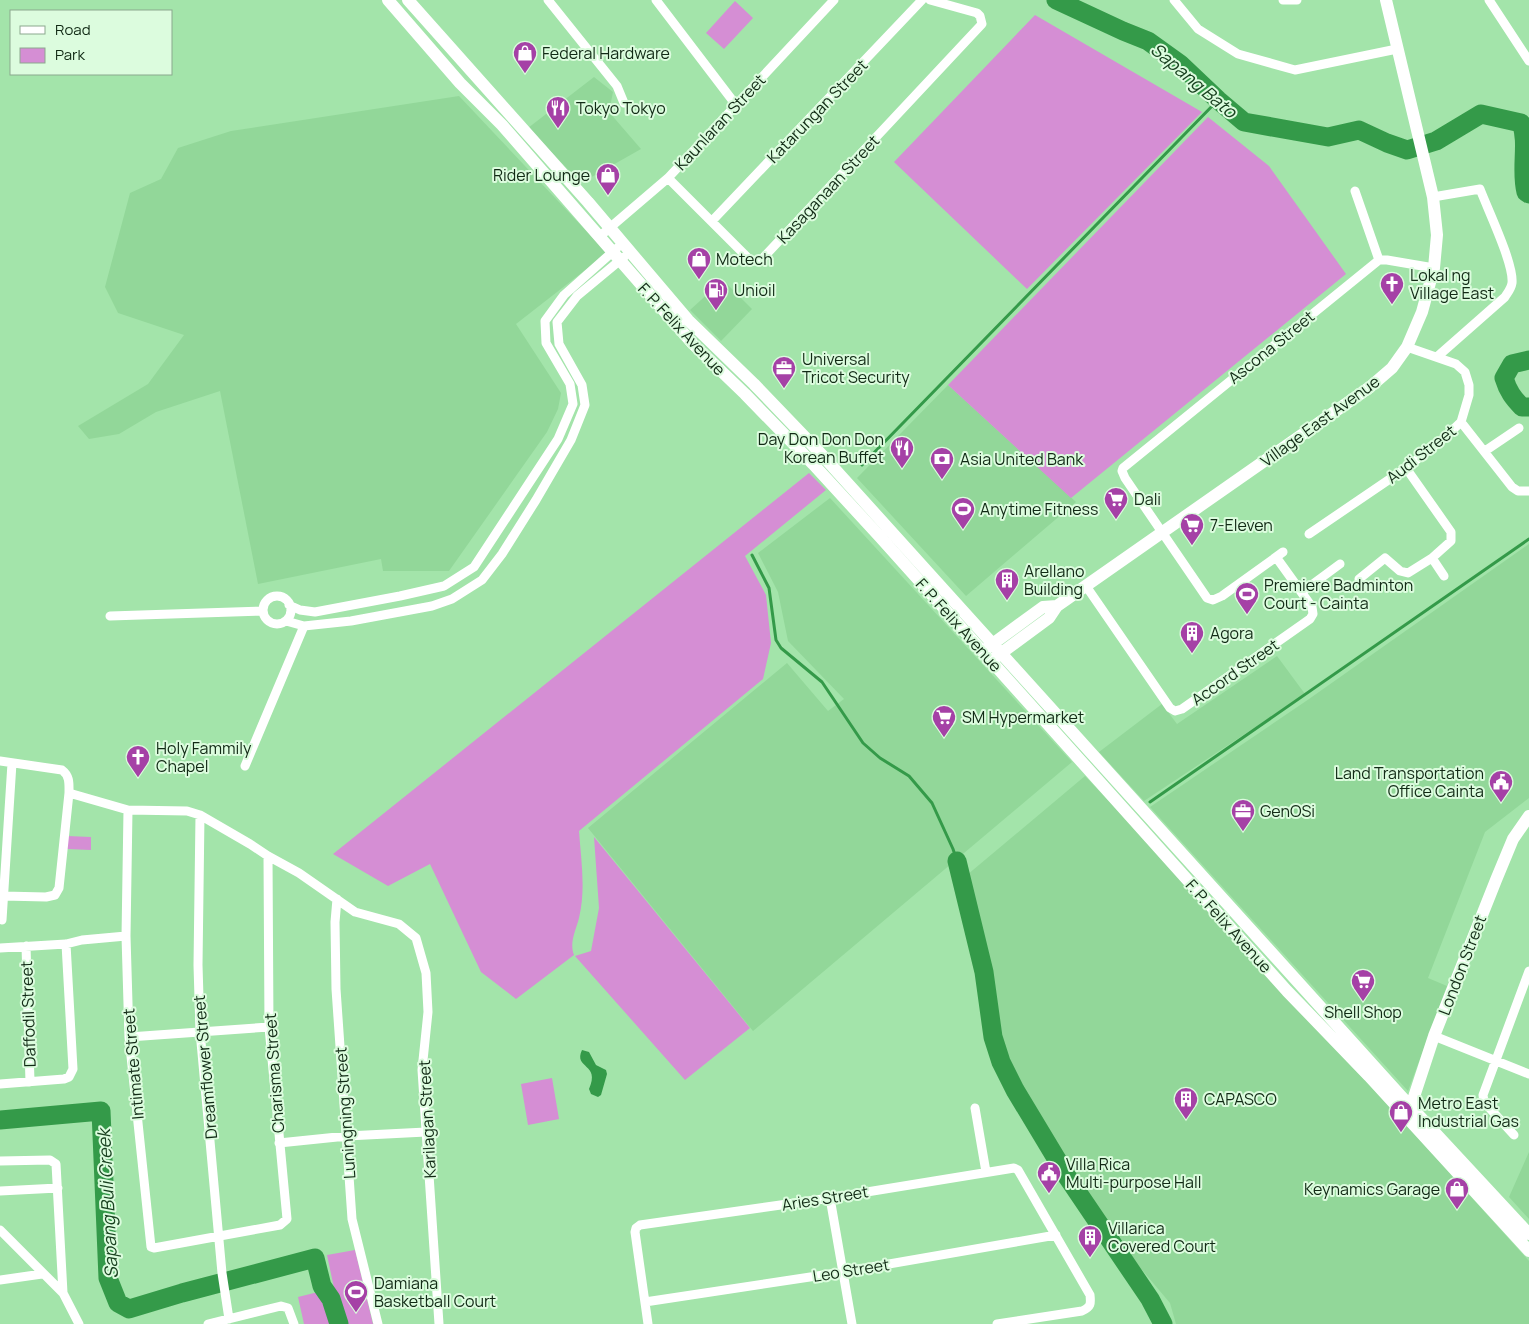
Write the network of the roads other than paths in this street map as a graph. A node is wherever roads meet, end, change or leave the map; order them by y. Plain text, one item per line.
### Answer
1 (388, 0) edge
2 (408, 0) edge
3 (548, 0) edge
4 (656, 0) edge
5 (834, 0) edge
6 (922, 0) edge
7 (930, 0) edge
8 (1174, 0) edge
9 (1283, 0) edge
10 (1297, 0) edge
11 (1386, 0) edge
12 (1488, 0) edge
13 (1397, 49) junction
14 (1528, 59) edge
15 (624, 103) dead end
16 (736, 105) junction
17 (668, 178) junction
18 (1355, 191) dead end
19 (1433, 197) junction
20 (712, 221) junction
21 (610, 227) junction
22 (599, 237) junction
23 (627, 247) junction
24 (616, 257) junction
25 (1379, 260) junction
26 (1434, 268) junction
27 (1407, 346) junction
28 (1438, 356) junction
29 (1461, 422) junction
30 (1519, 428) dead end
31 (1485, 452) junction
32 (1406, 468) junction
33 (524, 491) junction
34 (1529, 491) edge
35 (536, 500) junction
36 (1161, 533) junction
37 (1309, 534) dead end
38 (1432, 558) junction
39 (1340, 564) dead end
40 (1444, 576) dead end
41 (1359, 579) dead end
42 (444, 586) junction
43 (1086, 586) junction
44 (1302, 592) junction
45 (452, 599) junction
46 (290, 605) junction
47 (263, 612) junction
48 (110, 616) dead end
49 (286, 621) junction
50 (304, 626) junction
51 (998, 648) junction
52 (982, 651) junction
53 (991, 661) junction
54 (0, 761) edge
55 (12, 763) junction
56 (245, 766) dead end
57 (69, 793) junction
58 (128, 810) junction
59 (200, 815) junction
60 (1529, 816) edge
61 (268, 856) junction
62 (3, 896) junction
63 (337, 899) junction
64 (2, 920) dead end
65 (126, 936) junction
66 (66, 944) junction
67 (26, 946) junction
68 (0, 948) edge
69 (1529, 971) edge
70 (268, 1027) junction
71 (200, 1031) junction
72 (1434, 1036) junction
73 (129, 1037) junction
74 (1495, 1061) junction
75 (1529, 1074) edge
76 (30, 1082) junction
77 (0, 1084) edge
78 (976, 1108) dead end
79 (1409, 1112) junction
80 (426, 1132) junction
81 (1514, 1135) dead end
82 (347, 1136) junction
83 (279, 1143) junction
84 (0, 1161) edge
85 (986, 1172) junction
86 (58, 1188) junction
87 (0, 1191) edge
88 (830, 1198) junction
89 (1502, 1213) junction
90 (0, 1230) edge
91 (1529, 1234) edge
92 (1056, 1235) junction
93 (220, 1236) junction
94 (1529, 1251) edge
95 (843, 1272) junction
96 (42, 1274) junction
97 (0, 1280) edge
98 (63, 1294) junction
99 (645, 1302) junction
100 (229, 1319) junction
101 (80, 1324) edge
102 (208, 1324) edge
103 (294, 1324) edge
104 (378, 1324) edge
105 (439, 1324) edge
106 (648, 1324) edge
107 (852, 1324) edge
108 (997, 1324) edge

1 - 22 main road, F. P. Felix Avenue
2 - 21 main road, F. P. Felix Avenue
3 - 15 street
4 - 16 street
5 - 16 street, Kaunlaran Street
6 - 20 street, Katarungan Street
7 - 20 street, Kasaganaan Street
8 - 13 street
9 - 10 street
11 - 13 main road, Village East Avenue
12 - 14 street
13 - 19 main road, Village East Avenue
16 - 17 street, Kaunlaran Street
17 - 20 street, Kasaganaan Street
17 - 21 street, Kaunlaran Street
18 - 25 street
19 - 26 main road, Village East Avenue
19 - 28 street
21 - 22 street, Kaunlaran Street
21 - 23 main road, F. P. Felix Avenue
22 - 24 main road, F. P. Felix Avenue
23 - 24 street
23 - 51 main road, F. P. Felix Avenue
24 - 33 street
24 - 35 street
24 - 52 main road, F. P. Felix Avenue
25 - 26 street
25 - 36 street, Ascona Street
26 - 27 main road, Village East Avenue
27 - 28 street, Audi Street
27 - 36 main road, Village East Avenue
28 - 29 street, Audi Street
29 - 31 street
29 - 32 street, Audi Street
30 - 31 street
31 - 34 street
32 - 37 street, Audi Street
32 - 38 street
33 - 35 street
33 - 42 street
35 - 45 street
36 - 43 main road, Village East Avenue
36 - 44 street, Accord Street
38 - 40 street
38 - 41 street
39 - 44 street
42 - 45 street
42 - 46 street
43 - 44 street, Accord Street
43 - 51 main road, Village East Avenue
45 - 50 street
46 - 47 street
46 - 49 street
47 - 48 street
47 - 49 street
49 - 50 street
50 - 56 street
51 - 52 main road, Village East Avenue
51 - 53 main road, Village East Avenue
51 - 79 main road, F. P. Felix Avenue
52 - 53 main road, F. P. Felix Avenue
53 - 79 main road, F. P. Felix Avenue
54 - 55 street
55 - 57 street
55 - 62 street
57 - 58 street
57 - 62 street
58 - 59 street
58 - 65 street, Intimate Street
59 - 61 street
59 - 71 street, Dreamflower Street
60 - 72 main road, London Street
61 - 63 street
61 - 70 street, Charisma Street
62 - 64 street
63 - 80 street, Karilagan Street
63 - 82 street, Luningning Street
65 - 66 street
65 - 73 street, Intimate Street
66 - 67 street
66 - 76 street, Daffodil Street
67 - 68 street
67 - 76 street, Daffodil Street
69 - 74 street
70 - 71 street
70 - 83 street, Charisma Street
71 - 73 street
71 - 93 street, Dreamflower Street
72 - 74 street
72 - 79 main road, London Street
73 - 93 street, Intimate Street
74 - 75 street
74 - 81 street
76 - 77 street, Daffodil Street
78 - 85 street
79 - 89 main road, F. P. Felix Avenue
80 - 82 street
80 - 105 street, Karilagan Street
82 - 83 street
82 - 104 street, Luningning Street
83 - 93 street, Charisma Street
84 - 86 street
85 - 88 street, Aries Street
85 - 92 street, Aries Street
86 - 87 street
86 - 98 street
88 - 95 street
88 - 99 street, Aries Street
89 - 91 main road, F. P. Felix Avenue
89 - 94 main road, F. P. Felix Avenue
90 - 96 street
92 - 95 street, Leo Street
92 - 108 street
93 - 100 street, Dreamflower Street
95 - 99 street, Leo Street
95 - 107 street
96 - 97 street
96 - 98 street
98 - 101 street
99 - 106 street
100 - 102 street
100 - 103 street

